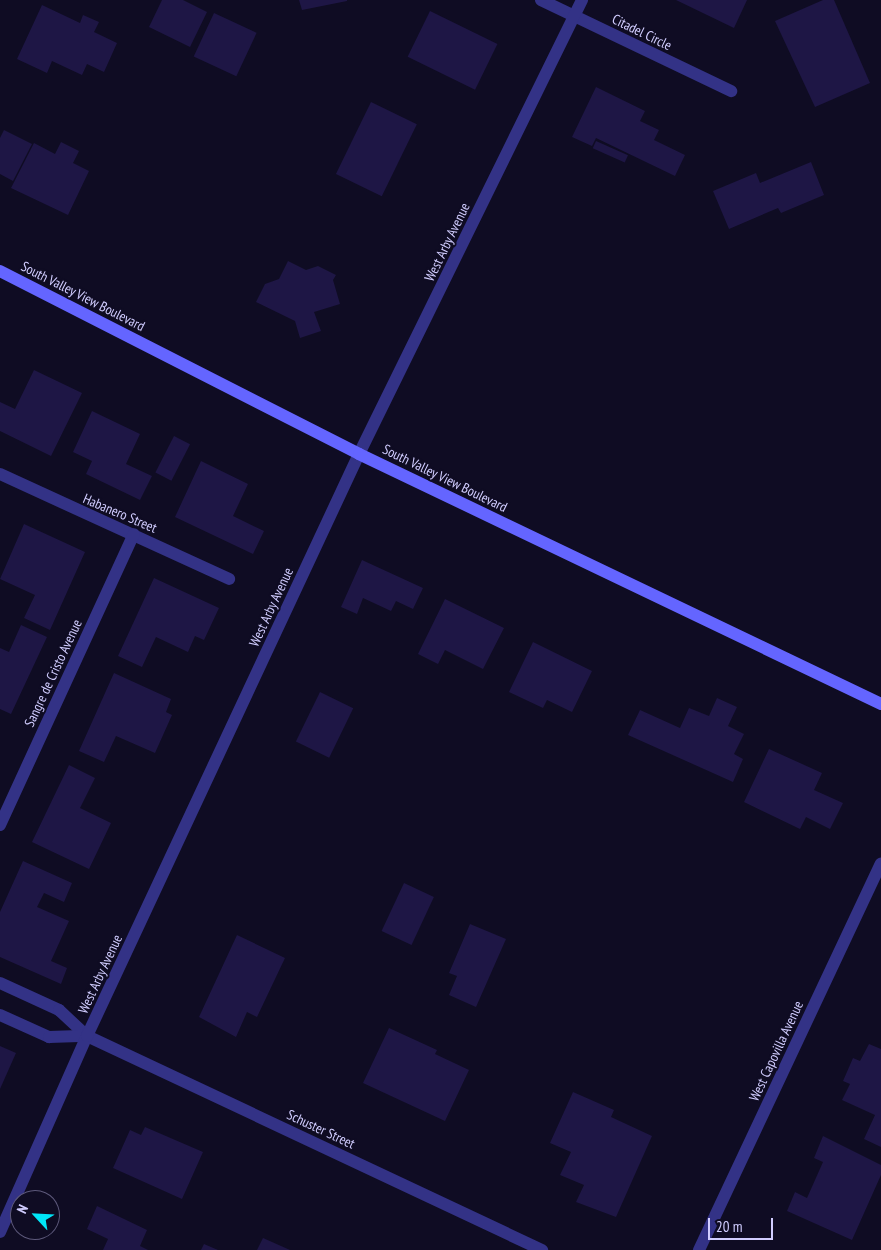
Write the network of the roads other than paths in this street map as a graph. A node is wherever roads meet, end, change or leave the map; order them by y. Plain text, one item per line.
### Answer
1 (541, 0) edge
2 (582, 0) edge
3 (574, 16) junction
4 (731, 91) dead end
5 (0, 271) edge
6 (360, 454) junction
7 (0, 474) edge
8 (134, 534) junction
9 (229, 579) dead end
10 (881, 704) edge
11 (0, 825) edge
12 (881, 864) edge
13 (0, 982) edge
14 (0, 1015) edge
15 (87, 1036) junction
16 (0, 1232) edge
17 (542, 1250) edge
18 (699, 1250) edge

1 - 3 street, Citadel Circle
2 - 3 street, West Arby Avenue
3 - 4 street, Citadel Circle
3 - 6 street, West Arby Avenue
5 - 6 main road, South Valley View Boulevard
6 - 10 main road, South Valley View Boulevard
6 - 15 street, West Arby Avenue
7 - 8 street, Habanero Street
8 - 9 street, Habanero Street
8 - 11 street, Sangre de Cristo Avenue
12 - 18 street, West Capovilla Avenue
13 - 15 street, Schuster Street
14 - 15 street, Schuster Street
15 - 16 street, West Arby Avenue
15 - 17 street, Schuster Street

